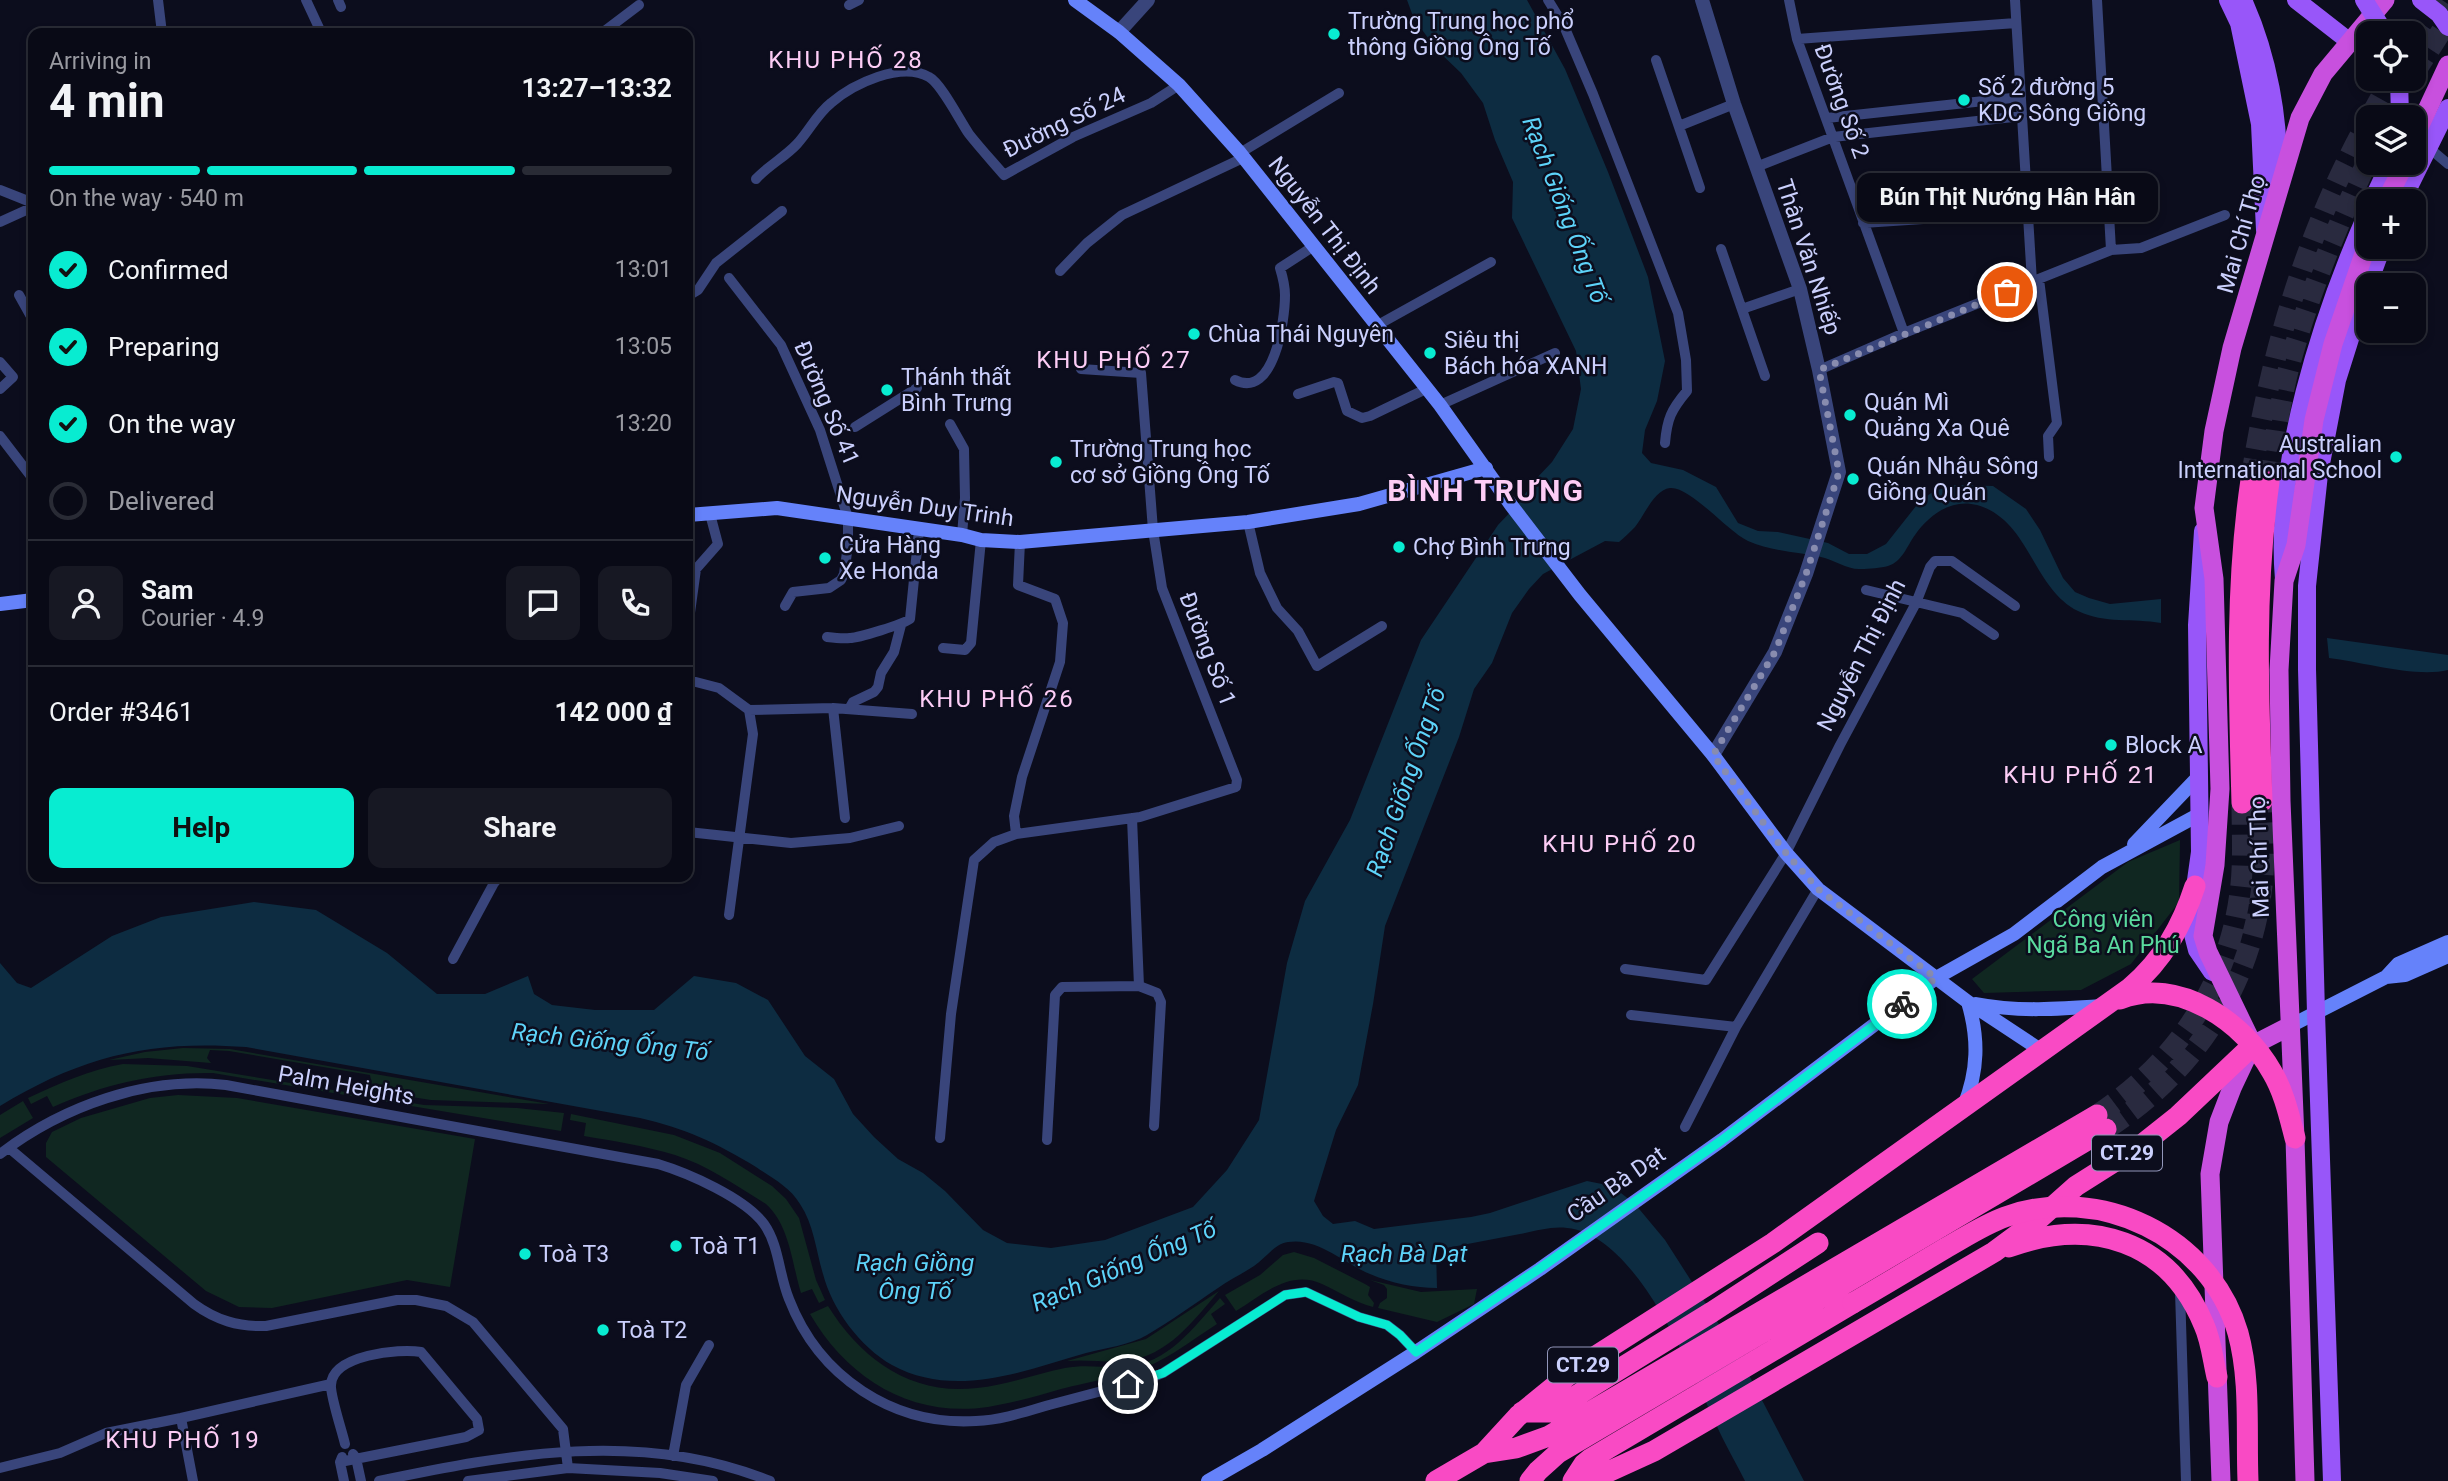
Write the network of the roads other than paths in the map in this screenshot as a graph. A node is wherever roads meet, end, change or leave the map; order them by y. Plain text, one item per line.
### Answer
1 (158, 0) edge
2 (306, 0) edge
3 (1075, 0) edge
4 (1147, 0) edge
5 (1548, 0) edge
6 (1702, 0) edge
7 (1788, 0) edge
8 (2015, 0) edge
9 (2097, 0) edge
10 (2228, 0) edge
11 (2243, 0) edge
12 (2296, 0) edge
13 (2364, 0) edge
14 (2385, 0) edge
15 (2421, 0) edge
16 (639, 5) dead end
17 (2377, 21) edge
18 (2016, 23) junction
19 (2448, 27) edge
20 (161, 28) edge
21 (319, 28) edge
22 (609, 28) edge
23 (1119, 32) junction
24 (1797, 39) junction
25 (2350, 42) junction
26 (1656, 60) dead end
27 (2448, 65) edge
28 (1179, 85) junction
29 (1339, 93) dead end
30 (2021, 97) junction
31 (1734, 104) junction
32 (2448, 108) edge
33 (2022, 116) junction
34 (1827, 118) junction
35 (1679, 126) junction
36 (2426, 129) edge
37 (1833, 137) junction
38 (2426, 137) edge
39 (2426, 147) edge
40 (1242, 155) junction
41 (2446, 161) edge
42 (1756, 167) junction
43 (757, 179) dead end
44 (1700, 188) dead end
45 (0, 190) edge
46 (2277, 198) junction
47 (28, 203) edge
48 (28, 208) edge
49 (782, 211) dead end
50 (2028, 212) junction
51 (2225, 215) dead end
52 (0, 222) edge
53 (1863, 223) junction
54 (2266, 237) junction
55 (2356, 240) edge
56 (1314, 246) junction
57 (1721, 249) dead end
58 (2111, 250) junction
59 (2362, 259) edge
60 (2378, 259) edge
61 (1491, 262) dead end
62 (1060, 271) dead end
63 (729, 278) dead end
64 (2036, 280) junction
65 (1800, 289) junction
66 (693, 293) edge
67 (19, 295) dead end
68 (1742, 309) junction
69 (28, 311) edge
70 (1376, 327) junction
71 (1904, 333) junction
72 (1555, 353) dead end
73 (0, 362) edge
74 (1081, 369) dead end
75 (1819, 370) junction
76 (1765, 376) dead end
77 (1235, 380) dead end
78 (917, 387) dead end
79 (0, 389) edge
80 (1426, 389) junction
81 (1298, 394) dead end
82 (1440, 405) junction
83 (950, 424) dead end
84 (855, 427) dead end
85 (0, 436) edge
86 (1665, 443) dead end
87 (2049, 457) dead end
88 (1486, 468) junction
89 (28, 472) edge
90 (2260, 481) tunnel mouth
91 (2204, 508) junction
92 (710, 514) junction
93 (693, 515) edge
94 (848, 518) junction
95 (1248, 522) junction
96 (919, 530) junction
97 (1153, 530) junction
98 (962, 535) junction
99 (981, 540) junction
100 (1020, 542) junction
101 (2284, 581) junction
102 (1866, 590) dead end
103 (693, 591) edge
104 (28, 601) edge
105 (1916, 603) junction
106 (0, 604) edge
107 (785, 606) dead end
108 (2015, 606) dead end
109 (901, 625) junction
110 (1382, 626) dead end
111 (1994, 635) dead end
112 (827, 637) dead end
113 (943, 648) dead end
114 (693, 681) edge
115 (833, 708) junction
116 (849, 709) junction
117 (749, 710) junction
118 (912, 714) dead end
119 (1713, 755) junction
120 (2200, 775) junction
121 (2252, 802) tunnel mouth
122 (2200, 814) junction
123 (845, 818) dead end
124 (1132, 818) junction
125 (899, 826) dead end
126 (693, 832) edge
127 (1016, 834) junction
128 (738, 837) junction
129 (1786, 853) junction
130 (2123, 856) junction
131 (495, 882) edge
132 (2195, 886) junction
133 (1818, 889) junction
134 (729, 915) dead end
135 (2448, 942) edge
136 (2448, 956) edge
137 (453, 959) dead end
138 (1625, 969) dead end
139 (2386, 977) junction
140 (1936, 978) junction
141 (1139, 986) junction
142 (2224, 986) junction
143 (1968, 1002) junction
144 (2106, 1006) junction
145 (2316, 1013) junction
146 (1631, 1014) dead end
147 (2290, 1026) junction
148 (1735, 1027) junction
149 (2253, 1045) junction
150 (2042, 1051) junction
151 (1964, 1106) junction
152 (2102, 1122) tunnel mouth
153 (1154, 1126) dead end
154 (1685, 1127) dead end
155 (940, 1138) dead end
156 (2295, 1138) junction
157 (1047, 1140) dead end
158 (4, 1151) edge
159 (1818, 1242) dead end
160 (1994, 1252) junction
161 (2180, 1285) junction
162 (709, 1345) dead end
163 (1416, 1352) junction
164 (2217, 1377) junction
165 (331, 1384) junction
166 (1655, 1385) junction
167 (1522, 1412) junction
168 (181, 1418) junction
169 (345, 1444) junction
170 (567, 1450) junction
171 (1484, 1453) junction
172 (673, 1457) junction
173 (356, 1458) junction
174 (340, 1462) junction
175 (0, 1468) edge
176 (568, 1468) junction
177 (193, 1481) edge
178 (344, 1481) edge
179 (361, 1481) edge
180 (379, 1481) edge
181 (468, 1481) edge
182 (713, 1481) edge
183 (770, 1481) edge
184 (1209, 1481) edge
185 (1436, 1481) edge
186 (1530, 1481) edge
187 (1573, 1481) edge
188 (1588, 1481) edge
189 (2186, 1481) edge
190 (2221, 1481) edge
191 (2248, 1481) edge
192 (2305, 1481) edge
193 (2332, 1481) edge

1 - 20 street
2 - 21 street
3 - 23 main road, Nguyễn Thị Định
4 - 23 street
5 - 86 street
6 - 31 street, Thân Văn Nhiếp
7 - 24 street, Đường Số 2
8 - 18 street
9 - 58 street
10 - 54 main road
11 - 46 main road
12 - 25 main road
13 - 17 main road, bridge
14 - 25 highway, Mai Chí Thọ
15 - 19 main road
16 - 22 street
18 - 24 street
18 - 30 street
23 - 28 main road, Nguyễn Thị Định
24 - 34 street, Đường Số 2
25 - 46 highway, Mai Chí Thọ
26 - 35 street
27 - 36 highway
28 - 40 main road, Nguyễn Thị Định
28 - 43 street, Đường Số 24
29 - 40 street
30 - 33 street
30 - 34 street
31 - 35 street
31 - 42 street, Thân Văn Nhiếp
32 - 38 main road
33 - 37 street
33 - 50 street
34 - 37 street, Đường Số 2
35 - 44 street
37 - 42 street
37 - 53 street, Đường Số 2
39 - 41 street
40 - 56 main road, Nguyễn Thị Định
40 - 62 street
42 - 65 street, Thân Văn Nhiếp
45 - 47 street
46 - 54 highway, Mai Chí Thọ
48 - 52 street
49 - 66 street
50 - 53 street
50 - 64 street
51 - 58 street
53 - 71 street, Đường Số 2
54 - 91 highway, Mai Chí Thọ
55 - 101 main road
56 - 70 main road, Nguyễn Thị Định
56 - 77 street
57 - 68 street
58 - 64 street
59 - 101 highway, Mai Chí Thọ
60 - 145 main road
61 - 70 street
63 - 94 street, Đường Số 41
64 - 71 street
64 - 87 street
65 - 68 street
65 - 75 street, Thân Văn Nhiếp
67 - 69 street
68 - 76 street
70 - 80 main road, Nguyễn Thị Định
71 - 75 street
72 - 82 street
73 - 79 street
74 - 97 street, Đường Số 1
75 - 119 street, Thân Văn Nhiếp
78 - 84 street
80 - 81 street
80 - 82 main road, Nguyễn Thị Định
82 - 88 main road, Nguyễn Thị Định
83 - 98 street
85 - 89 street
88 - 95 main road, Nguyễn Duy Trinh
88 - 119 main road, Nguyễn Thị Định
90 - 121 highway
91 - 120 main road, Mai Chí Thọ
91 - 142 highway, Mai Chí Thọ
92 - 93 main road, Nguyễn Duy Trinh
92 - 94 main road, Nguyễn Duy Trinh
92 - 103 street
94 - 96 main road, Nguyễn Duy Trinh
94 - 107 street, Đường Số 41
95 - 97 main road, Nguyễn Duy Trinh
95 - 110 street
96 - 98 main road, Nguyễn Duy Trinh
96 - 109 street
97 - 100 main road, Nguyễn Duy Trinh
97 - 124 street, Đường Số 1
98 - 99 main road, Nguyễn Duy Trinh
99 - 100 main road, Nguyễn Duy Trinh
99 - 113 street
100 - 127 street
101 - 147 highway, Mai Chí Thọ
102 - 105 street
104 - 106 main road
105 - 108 street, Nguyễn Thị Định
105 - 111 street
105 - 129 street, Nguyễn Thị Định
109 - 112 street
109 - 116 street
114 - 117 street
115 - 116 street
115 - 117 street
115 - 123 street
116 - 118 street
117 - 128 street
119 - 129 main road
120 - 122 main road, Mai Chí Thọ
120 - 130 main road
122 - 130 main road
122 - 132 main road, Mai Chí Thọ
124 - 127 street
124 - 141 street
125 - 128 street
126 - 128 street
127 - 155 street
128 - 134 street
129 - 133 main road
129 - 138 street, Nguyễn Thị Định
130 - 140 main road, Cầu Bà Dạt
131 - 137 street
132 - 142 main road, Mai Chí Thọ
132 - 144 highway
133 - 140 main road
133 - 148 street
135 - 139 main road
136 - 139 main road
139 - 145 main road
140 - 143 main road
140 - 163 main road, Cầu Bà Dạt
141 - 153 street
141 - 157 street
142 - 149 highway, Mai Chí Thọ
143 - 144 main road
143 - 150 main road
143 - 151 main road
144 - 149 highway, CT.29
144 - 150 highway, CT.29
145 - 147 main road
145 - 193 main road
146 - 148 street
147 - 149 highway
147 - 156 highway, Mai Chí Thọ
148 - 154 street
149 - 156 highway
149 - 160 highway, CT.29
149 - 164 highway
150 - 151 highway, CT.29
151 - 167 highway, CT.29
152 - 166 highway
156 - 192 highway, Mai Chí Thọ
158 - 163 street, Palm Heights
158 - 170 street, Palm Heights
159 - 167 highway
160 - 161 highway
160 - 188 highway, CT.29
161 - 164 highway
161 - 189 street
162 - 172 street
163 - 184 main road, Cầu Bà Dạt
164 - 190 highway
165 - 168 street
165 - 169 street
165 - 173 street
166 - 171 highway
166 - 186 highway
167 - 171 highway, CT.29
168 - 175 street
168 - 177 street
169 - 173 street
169 - 174 street
170 - 172 street
170 - 176 street, Palm Heights
170 - 180 street
171 - 185 highway, CT.29
172 - 183 street
173 - 174 street
173 - 179 street
174 - 178 street
176 - 181 street
176 - 182 street
187 - 191 highway, bridge

